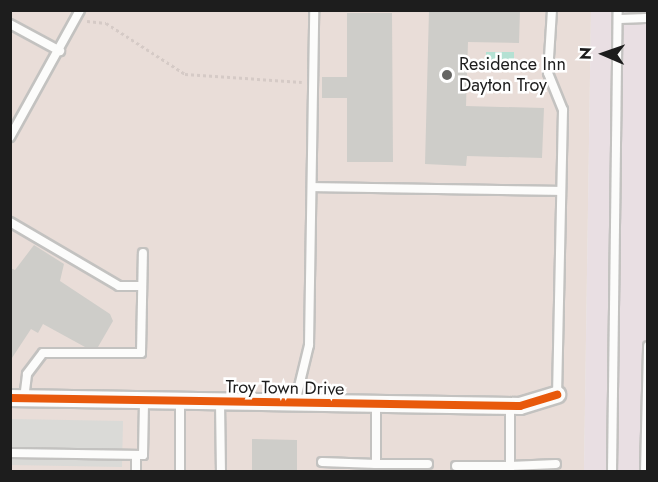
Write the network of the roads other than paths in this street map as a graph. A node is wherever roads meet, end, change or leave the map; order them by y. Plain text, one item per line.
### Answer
1 (80, 10) edge
2 (314, 10) edge
3 (552, 10) edge
4 (618, 15) edge
5 (648, 18) edge
6 (10, 24) edge
7 (60, 51) junction
8 (10, 137) edge
9 (312, 187) junction
10 (561, 191) junction
11 (10, 222) edge
12 (143, 253) dead end
13 (142, 286) junction
14 (648, 346) edge
15 (557, 395) joint
16 (17, 399) edge
17 (144, 401) junction
18 (180, 401) junction
19 (220, 402) junction
20 (296, 403) junction
21 (376, 404) junction
22 (510, 406) junction
23 (10, 453) edge
24 (136, 455) junction
25 (322, 462) dead end
26 (376, 464) junction
27 (428, 464) dead end
28 (556, 464) dead end
29 (456, 466) dead end
30 (510, 469) edge
31 (136, 471) edge
32 (180, 471) edge
33 (221, 471) edge
34 (612, 471) edge
35 (645, 471) edge

1 - 7 lane
2 - 9 lane
3 - 10 lane
4 - 5 lane
4 - 34 lane
6 - 7 lane
7 - 8 lane
9 - 10 lane
9 - 20 lane
10 - 15 lane
11 - 13 lane
12 - 13 lane
13 - 16 lane
14 - 35 lane
15 - 22 street, Troy Town Drive
16 - 17 street, Troy Town Drive
17 - 18 street, Troy Town Drive
17 - 24 lane
18 - 19 street, Troy Town Drive
18 - 32 lane
19 - 20 street, Troy Town Drive
19 - 33 lane
20 - 21 street, Troy Town Drive
21 - 22 street, Troy Town Drive
21 - 26 lane
22 - 30 lane
23 - 24 lane
24 - 31 lane
25 - 26 lane
26 - 27 lane
28 - 30 lane
29 - 30 lane

